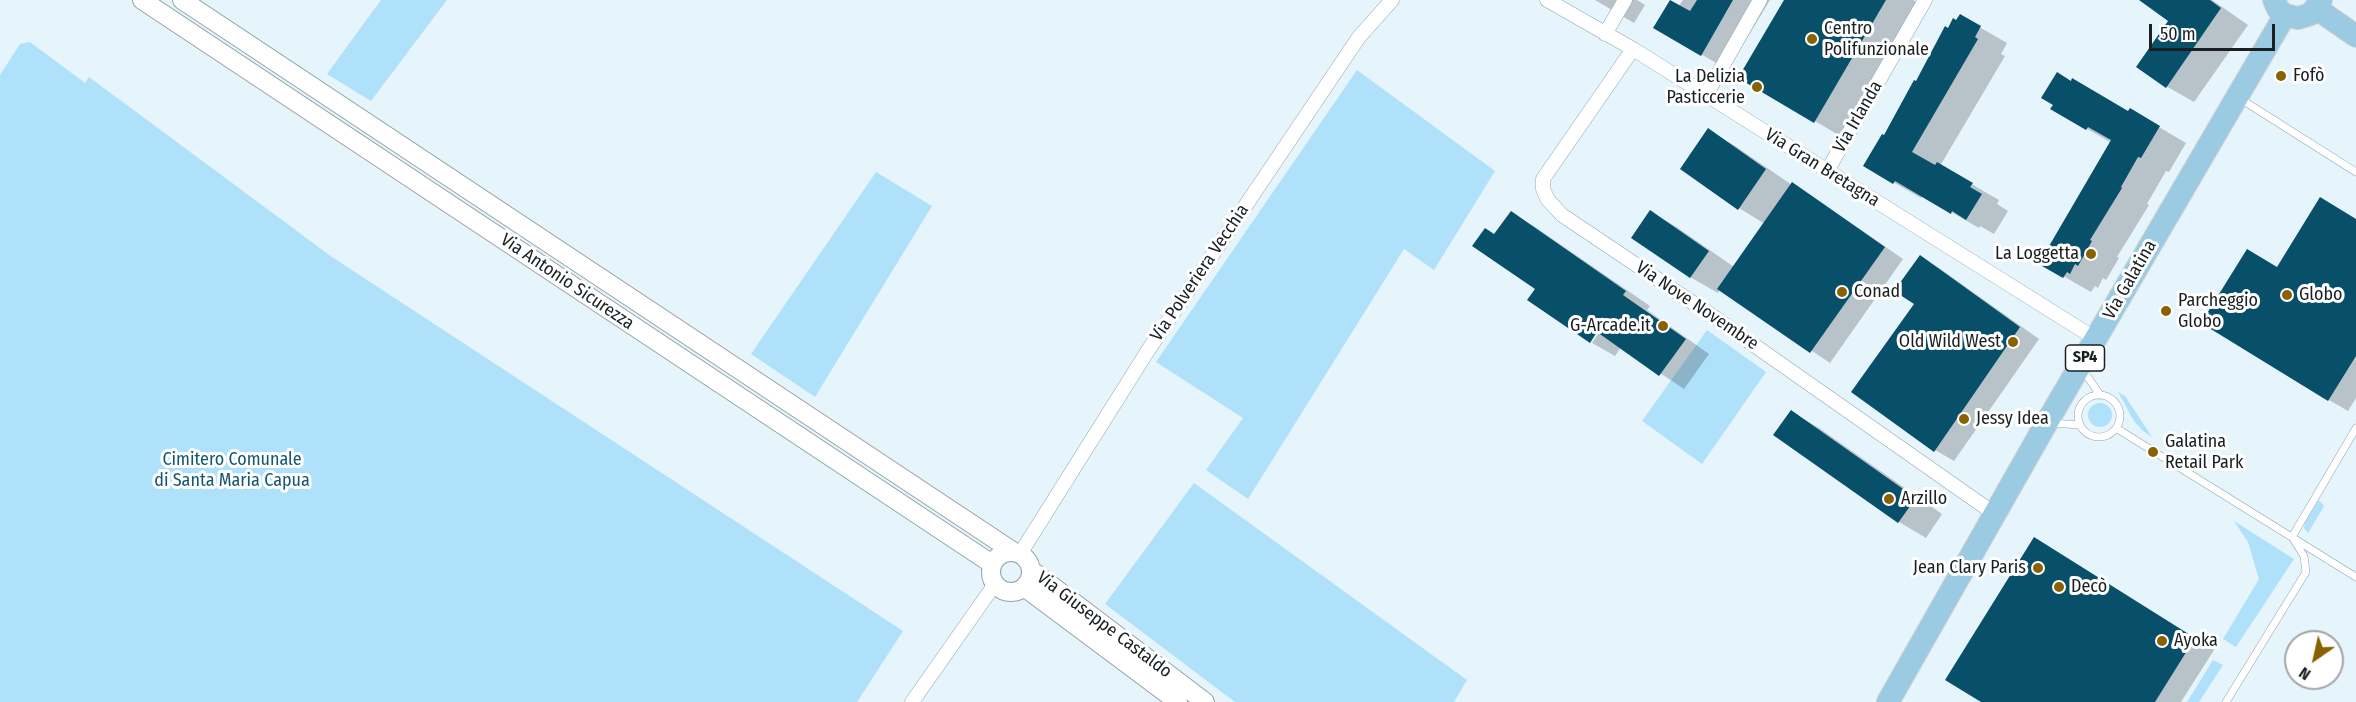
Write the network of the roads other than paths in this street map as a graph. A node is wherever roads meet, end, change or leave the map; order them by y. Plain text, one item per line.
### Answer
1 (142, 0) edge
2 (182, 0) edge
3 (1382, 0) edge
4 (1392, 0) edge
5 (1547, 0) edge
6 (1625, 0) edge
7 (1760, 0) edge
8 (1925, 0) edge
9 (2319, 5) edge
10 (2279, 7) edge
11 (1605, 34) junction
12 (2356, 36) edge
13 (1359, 37) junction
14 (1633, 50) junction
15 (1706, 95) junction
16 (2237, 97) junction
17 (1827, 171) junction
18 (2356, 172) edge
19 (2096, 339) junction
20 (2080, 366) junction
21 (2100, 395) junction
22 (2047, 422) junction
23 (2080, 425) junction
24 (2116, 428) junction
25 (2356, 429) edge
26 (1995, 514) junction
27 (2292, 537) junction
28 (1017, 553) junction
29 (992, 564) junction
30 (1031, 570) junction
31 (2356, 577) edge
32 (995, 584) junction
33 (1024, 587) junction
34 (1890, 701) edge
35 (912, 702) edge
36 (1178, 702) edge
37 (1205, 702) edge
38 (2226, 702) edge

1 - 29 street, Via Antonio Sicurezza
2 - 28 street, Via Antonio Sicurezza
3 - 13 street
4 - 13 street, Via Polveriera Vecchia
5 - 11 street, Via Gran Bretagna
6 - 11 street
7 - 15 street
8 - 17 street, Via Irlanda
9 - 10 main road
9 - 12 main road
10 - 16 main road, Via Galatina / SP4
11 - 14 street, Via Gran Bretagna
13 - 28 street, Via Polveriera Vecchia
14 - 15 street, Via Gran Bretagna
14 - 26 street, Via Nove Novembre
15 - 17 street, Via Gran Bretagna
16 - 18 lane
16 - 19 main road, Via Galatina / SP4
17 - 19 street, Via Gran Bretagna
19 - 20 main road, Via Galatina / SP4
20 - 21 lane
20 - 22 main road, Via Galatina / SP4
21 - 23 lane
21 - 24 lane
22 - 23 lane
22 - 26 main road, Via Galatina / SP4
23 - 24 lane
24 - 27 lane
25 - 27 lane
26 - 34 main road, Via Galatina / SP4
27 - 31 lane
27 - 38 lane
28 - 29 street
28 - 30 street
29 - 32 street
30 - 33 street
30 - 37 street, Via Giuseppe Castaldo
32 - 33 street
32 - 35 street
33 - 36 street, Via Giuseppe Castaldo

